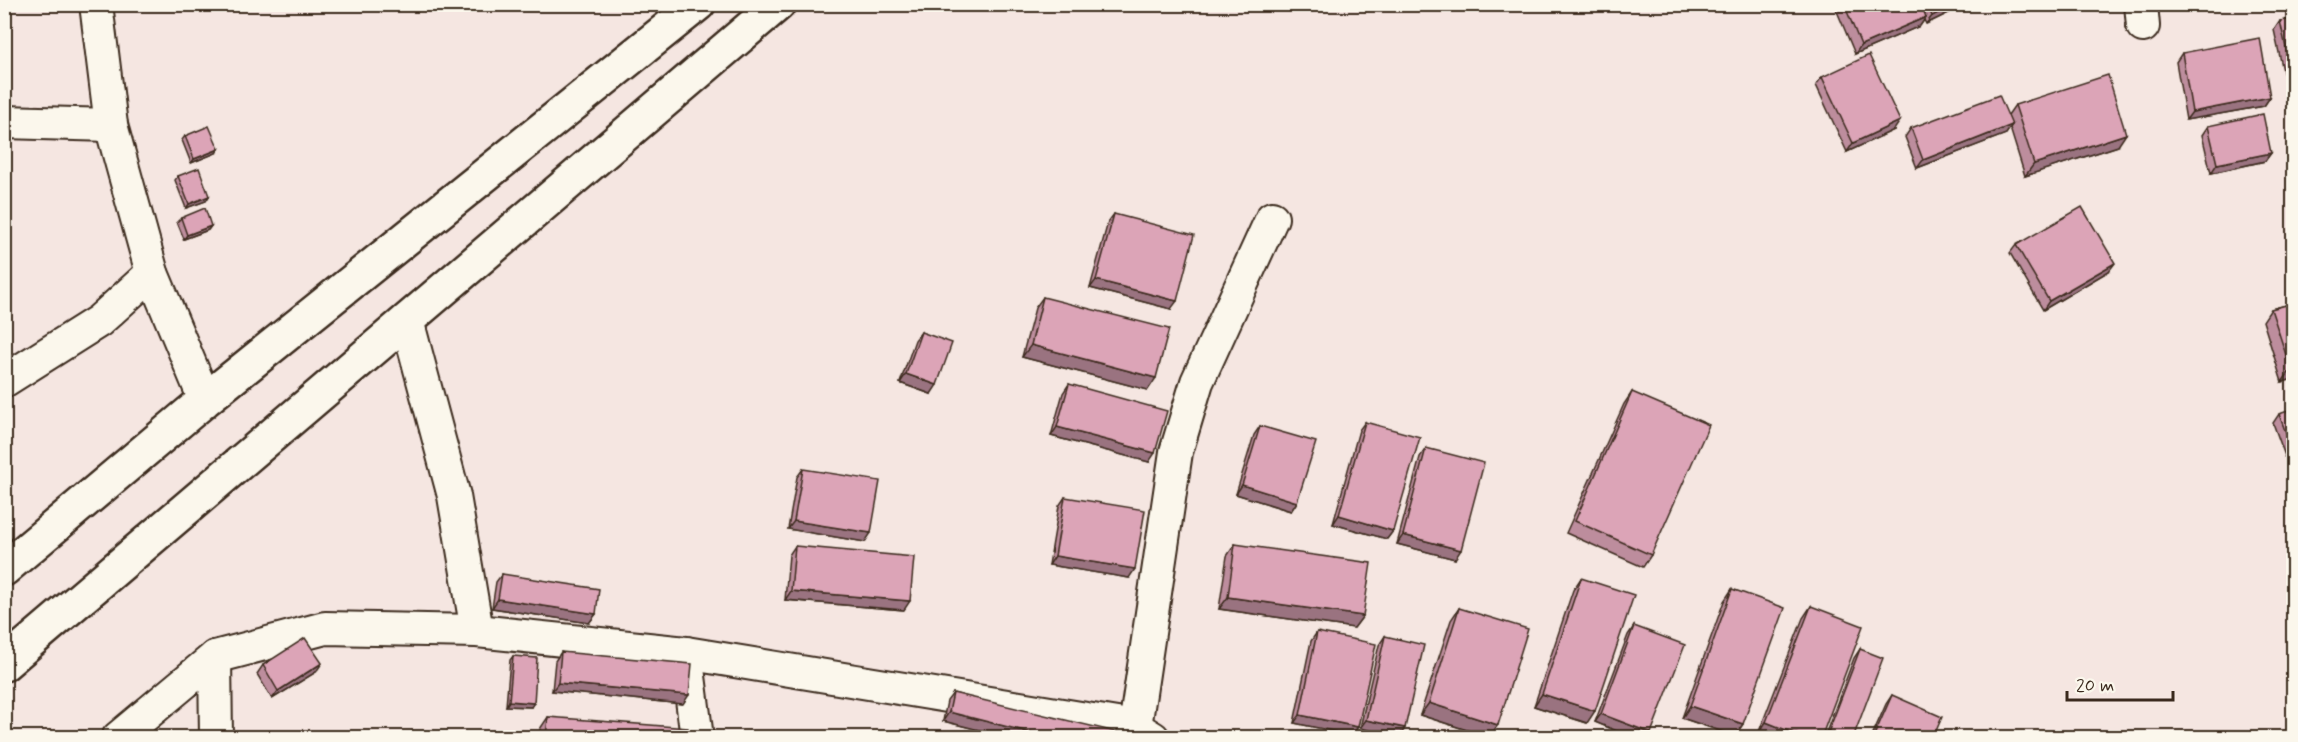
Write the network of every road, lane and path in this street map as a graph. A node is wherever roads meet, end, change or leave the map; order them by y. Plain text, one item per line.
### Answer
1 (96, 4) edge
2 (698, 4) edge
3 (778, 4) edge
4 (4, 122) edge
5 (111, 125) junction
6 (1272, 218) dead end
7 (152, 273) junction
8 (407, 320) junction
9 (4, 381) edge
10 (206, 400) junction
11 (4, 569) edge
12 (477, 631) junction
13 (686, 653) junction
14 (215, 657) junction
15 (4, 664) edge
16 (1142, 734) edge
17 (118, 738) edge
18 (216, 738) edge
19 (697, 738) edge

1 - 5 street
2 - 10 highway
3 - 8 highway
4 - 5 street
5 - 7 street
6 - 16 street
7 - 9 street
7 - 10 street
8 - 12 street
8 - 15 highway
10 - 11 highway
12 - 13 street
12 - 14 street
13 - 16 street
13 - 19 street
14 - 17 street
14 - 18 street

